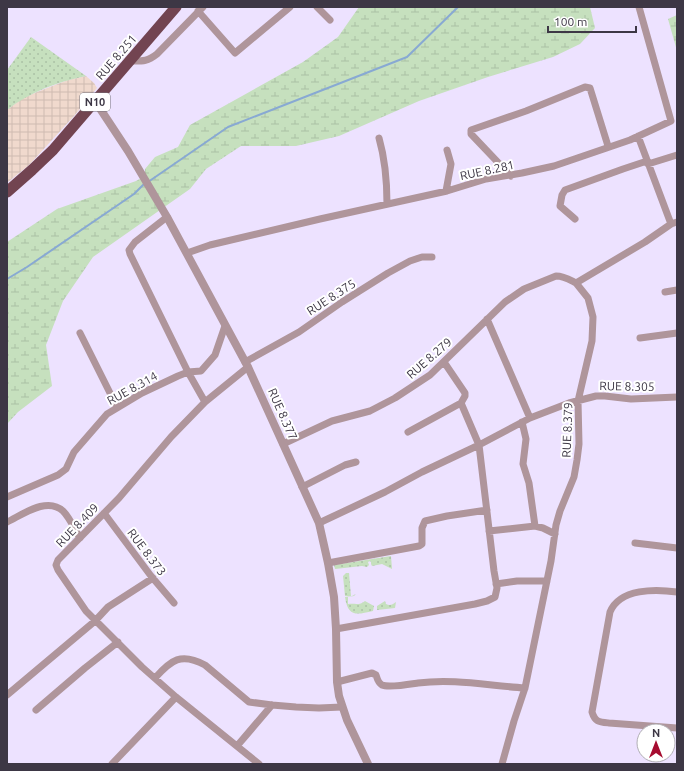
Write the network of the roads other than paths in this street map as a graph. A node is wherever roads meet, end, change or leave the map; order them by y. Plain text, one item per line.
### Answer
1 (176, 7) edge
2 (290, 7) edge
3 (317, 7) edge
4 (639, 7) edge
5 (200, 9) edge
6 (330, 20) dead end
7 (129, 61) junction
8 (95, 101) junction
9 (674, 120) edge
10 (638, 136) junction
11 (379, 138) dead end
12 (608, 146) junction
13 (447, 150) dead end
14 (677, 155) edge
15 (648, 163) junction
16 (511, 176) junction
17 (446, 191) junction
18 (7, 192) edge
19 (387, 204) junction
20 (167, 217) junction
21 (575, 218) dead end
22 (674, 223) edge
23 (187, 253) junction
24 (432, 256) dead end
25 (576, 283) junction
26 (677, 290) edge
27 (665, 292) dead end
28 (487, 319) junction
29 (225, 326) junction
30 (80, 332) dead end
31 (677, 333) edge
32 (640, 338) dead end
33 (444, 362) junction
34 (246, 364) junction
35 (188, 372) junction
36 (677, 397) edge
37 (578, 401) junction
38 (205, 402) junction
39 (461, 403) junction
40 (117, 407) junction
41 (530, 418) junction
42 (522, 422) junction
43 (408, 432) dead end
44 (283, 444) junction
45 (479, 445) junction
46 (356, 462) dead end
47 (302, 487) junction
48 (7, 497) edge
49 (487, 510) junction
50 (104, 513) junction
51 (7, 522) edge
52 (319, 523) junction
53 (535, 526) junction
54 (489, 531) junction
55 (555, 534) junction
56 (80, 538) junction
57 (635, 543) dead end
58 (677, 548) edge
59 (328, 562) junction
60 (153, 578) junction
61 (546, 581) junction
62 (496, 584) junction
63 (677, 592) edge
64 (174, 603) dead end
65 (95, 621) junction
66 (336, 629) junction
67 (118, 642) junction
68 (155, 678) junction
69 (336, 682) junction
70 (525, 688) junction
71 (7, 695) edge
72 (176, 696) junction
73 (272, 705) junction
74 (342, 707) junction
75 (36, 710) dead end
76 (677, 728) edge
77 (237, 746) junction
78 (112, 764) edge
79 (258, 764) edge
80 (368, 764) edge
81 (502, 764) edge

1 - 7 highway, RUE 8.251 / N10
2 - 5 street
3 - 6 street
4 - 9 street, RUE 8.281
5 - 7 street
7 - 8 highway, RUE 8.251 / N10
8 - 18 highway, RUE 8.251 / N10
8 - 20 street, RUE 8.377
9 - 10 street, RUE 8.281
10 - 12 street, RUE 8.281
10 - 15 street
11 - 19 street
12 - 16 street, RUE 8.281
12 - 16 street
13 - 17 street
14 - 15 street
15 - 21 street
15 - 22 street
16 - 17 street, RUE 8.281
17 - 19 street, RUE 8.281
19 - 23 street, RUE 8.281
20 - 23 street, RUE 8.377
20 - 35 street
22 - 25 street
23 - 29 street, RUE 8.377
24 - 34 street, RUE 8.375
25 - 28 street, RUE 8.279
25 - 37 street, RUE 8.379
26 - 27 street
28 - 33 street, RUE 8.279
28 - 41 street
29 - 34 street, RUE 8.377
29 - 35 street, RUE 8.314
30 - 40 street
31 - 32 street
33 - 39 street
33 - 44 street, RUE 8.279
34 - 38 street, RUE 8.409
34 - 44 street, RUE 8.377
35 - 38 street
35 - 40 street, RUE 8.314
36 - 37 street, RUE 8.305
37 - 41 street, RUE 8.305
37 - 55 street, RUE 8.379
38 - 50 street, RUE 8.409
39 - 43 street
39 - 45 street
40 - 48 street, RUE 8.314
41 - 42 street, RUE 8.305
42 - 45 street, RUE 8.305
42 - 53 street
44 - 47 street, RUE 8.377
45 - 49 street
45 - 52 street, RUE 8.305
46 - 47 street
47 - 52 street, RUE 8.377
49 - 54 street
49 - 59 street
50 - 56 street, RUE 8.409
50 - 60 street, RUE 8.373
51 - 56 street
52 - 59 street, RUE 8.377
53 - 54 street
53 - 55 street
54 - 62 street
55 - 61 street, RUE 8.379
56 - 65 street, RUE 8.409
57 - 58 street
59 - 66 street, RUE 8.377
60 - 64 street, RUE 8.373
60 - 65 street
61 - 62 street
61 - 70 street, RUE 8.379
62 - 66 street
63 - 76 street
65 - 67 street, RUE 8.409
65 - 71 street
66 - 69 street, RUE 8.377
67 - 68 street, RUE 8.409
67 - 75 street
68 - 72 street, RUE 8.409
68 - 73 street
69 - 70 street
69 - 74 street, RUE 8.377
70 - 81 street, RUE 8.379
72 - 77 street, RUE 8.409
72 - 78 street
73 - 74 street
73 - 77 street
74 - 80 street, RUE 8.377
77 - 79 street, RUE 8.409

